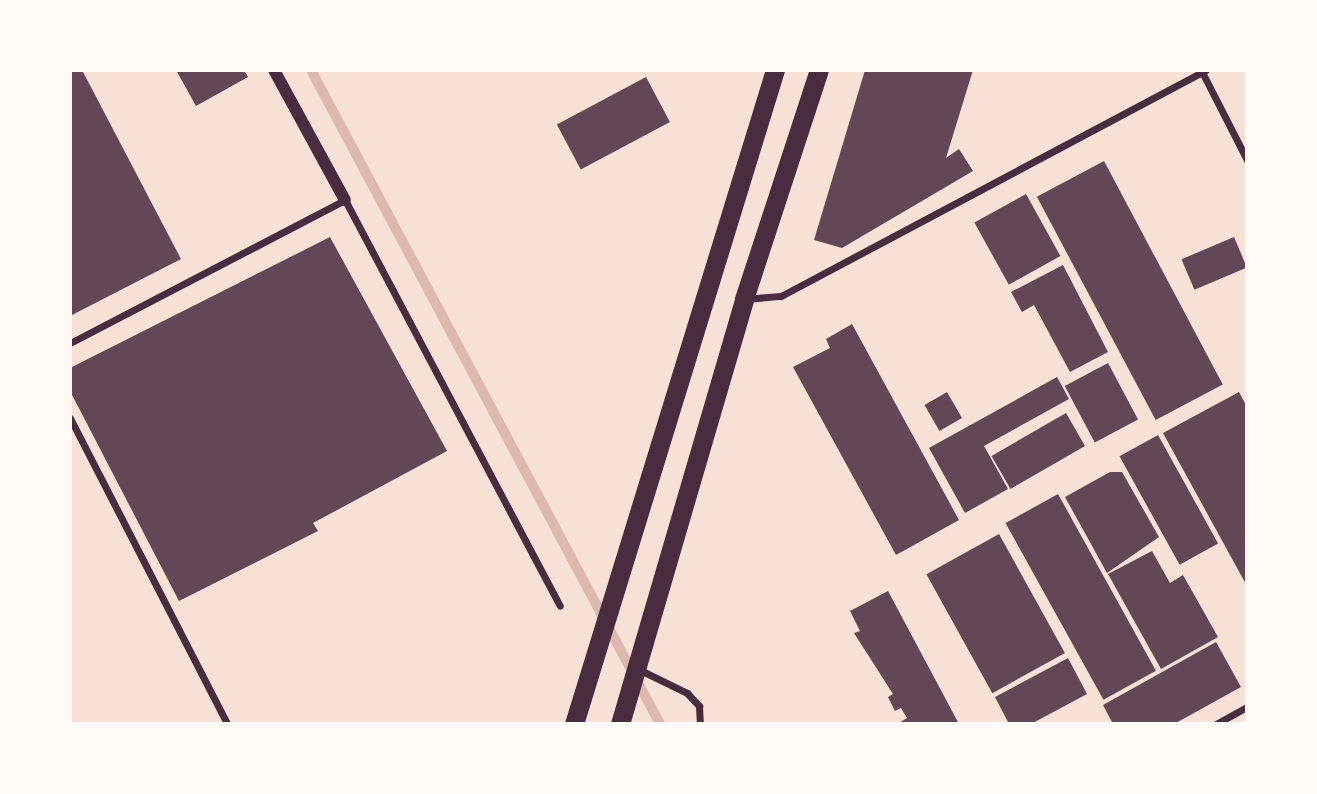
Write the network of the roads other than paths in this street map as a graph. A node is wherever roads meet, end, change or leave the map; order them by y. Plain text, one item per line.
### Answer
1 (274, 70) edge
2 (775, 70) edge
3 (819, 70) edge
4 (1204, 71) edge
5 (1247, 160) edge
6 (345, 200) junction
7 (744, 299) junction
8 (70, 342) edge
9 (70, 418) edge
10 (560, 606) dead end
11 (636, 673) junction
12 (1247, 708) edge
13 (227, 724) edge
14 (574, 724) edge
15 (620, 724) edge
16 (700, 724) edge
17 (1216, 724) edge

1 - 6 street
2 - 14 highway
3 - 7 highway
4 - 5 street
4 - 7 street
6 - 8 street
6 - 10 street
7 - 11 highway
9 - 13 street
11 - 15 highway
11 - 16 street
12 - 17 street

